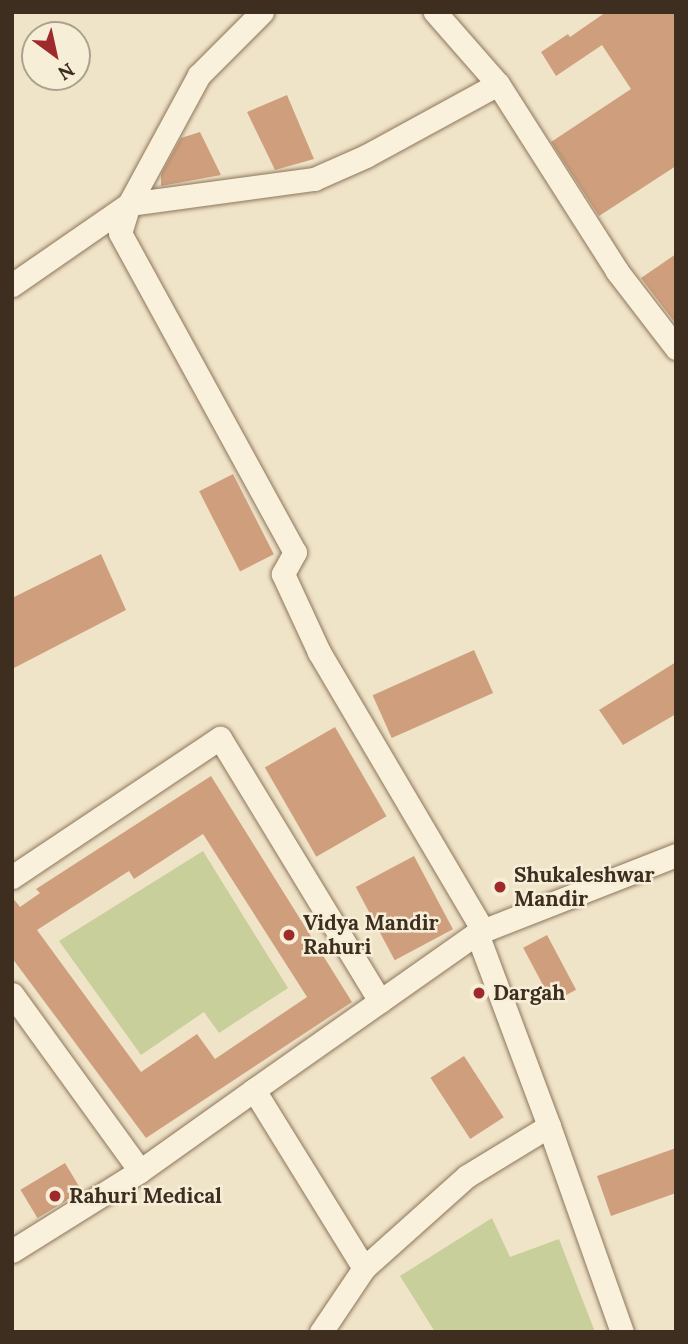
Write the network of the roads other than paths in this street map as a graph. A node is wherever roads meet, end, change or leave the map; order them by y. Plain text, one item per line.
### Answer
1 (262, 12) edge
2 (435, 12) edge
3 (498, 84) junction
4 (129, 204) junction
5 (12, 285) edge
6 (676, 348) edge
7 (676, 855) edge
8 (12, 877) edge
9 (480, 931) junction
10 (12, 994) edge
11 (380, 1001) junction
12 (254, 1090) junction
13 (549, 1126) junction
14 (140, 1171) junction
15 (12, 1251) edge
16 (364, 1268) junction
17 (320, 1332) edge
18 (622, 1332) edge

1 - 4 street
2 - 3 street
3 - 4 street
3 - 6 street
4 - 5 street
4 - 9 street
7 - 9 street
8 - 11 street
9 - 11 street
9 - 13 street
10 - 14 street
11 - 12 street
12 - 14 street
12 - 16 street
13 - 16 street
13 - 18 street
14 - 15 street
16 - 17 street

